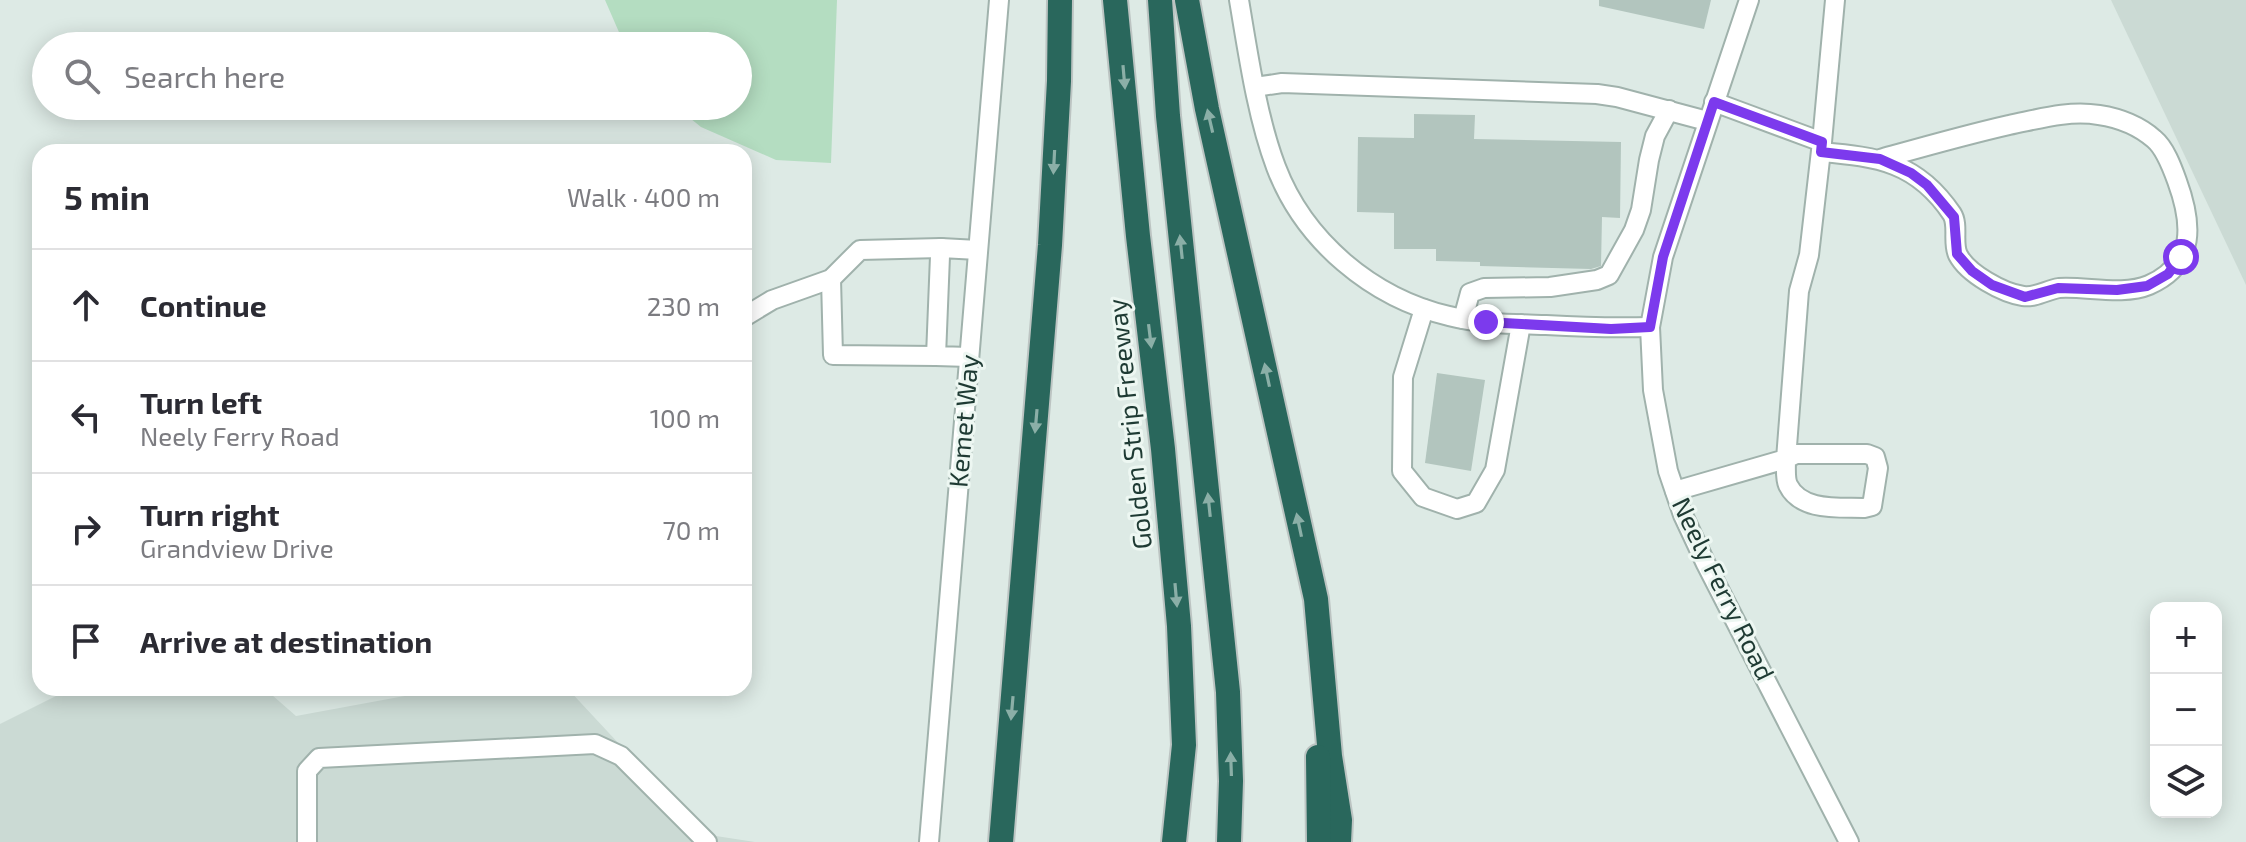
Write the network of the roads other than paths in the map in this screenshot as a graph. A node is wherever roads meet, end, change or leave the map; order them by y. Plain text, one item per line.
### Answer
1 (999, 0) edge
2 (1060, 0) edge
3 (1115, 0) edge
4 (1160, 0) edge
5 (1187, 0) edge
6 (1239, 0) edge
7 (1749, 0) edge
8 (1835, 0) edge
9 (1255, 87) junction
10 (1714, 102) junction
11 (1669, 110) junction
12 (1707, 121) junction
13 (1821, 147) junction
14 (1880, 159) junction
15 (941, 248) junction
16 (978, 250) junction
17 (831, 279) junction
18 (1424, 309) junction
19 (752, 312) edge
20 (1463, 319) junction
21 (1521, 324) junction
22 (1650, 327) junction
23 (936, 356) junction
24 (969, 357) junction
25 (1786, 459) junction
26 (1675, 491) junction
27 (1316, 599) junction
28 (307, 842) edge
29 (707, 842) edge
30 (929, 842) edge
31 (1001, 842) edge
32 (1174, 842) edge
33 (1229, 842) edge
34 (1319, 842) edge
35 (1339, 842) edge
36 (1849, 842) edge

1 - 16 street, Kemet Way
2 -> 31 highway
3 -> 32 highway, Golden Strip Freeway
33 -> 4 highway
27 -> 5 highway
6 - 9 street
7 - 10 street, Neely Ferry Road
8 - 13 street
9 - 11 street
9 - 18 street
10 - 12 street, Neely Ferry Road
10 - 13 street
11 - 12 street
11 - 20 street
12 - 22 street, Neely Ferry Road
13 - 14 street
13 - 25 street
14 - 14 street
15 - 16 street
15 - 17 street
15 - 23 street
16 - 24 street, Kemet Way
17 - 19 street
17 - 23 street
18 - 20 street
18 - 21 street
20 - 21 street
21 - 22 street
22 - 26 street, Neely Ferry Road
23 - 24 street
24 - 30 street, Kemet Way
25 - 25 street
25 - 26 street
26 - 36 street, Neely Ferry Road
27 - 34 highway
27 - 35 highway
28 - 29 street

